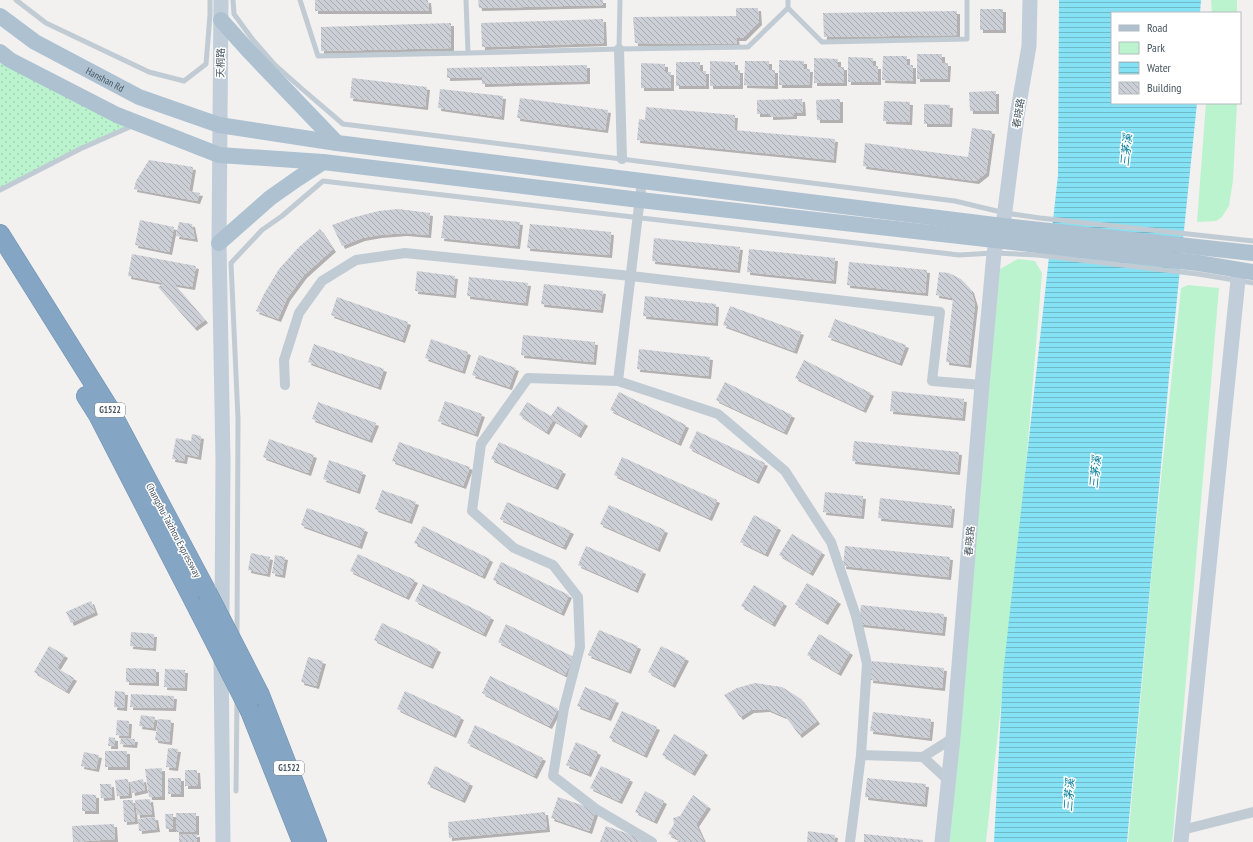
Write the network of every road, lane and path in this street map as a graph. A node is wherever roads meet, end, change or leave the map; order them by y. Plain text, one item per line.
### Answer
1 (16, 0) edge
2 (210, 0) edge
3 (221, 0) edge
4 (233, 0) edge
5 (300, 0) edge
6 (466, 0) edge
7 (620, 0) edge
8 (788, 0) edge
9 (967, 0) edge
10 (1030, 0) edge
11 (788, 8) junction
12 (0, 16) edge
13 (221, 20) junction
14 (619, 49) junction
15 (0, 52) edge
16 (468, 53) junction
17 (139, 123) junction
18 (219, 125) junction
19 (336, 143) junction
20 (220, 155) junction
21 (622, 159) junction
22 (323, 162) junction
23 (642, 182) junction
24 (0, 190) edge
25 (640, 200) junction
26 (638, 219) junction
27 (1004, 219) junction
28 (0, 234) edge
29 (1037, 237) junction
30 (1253, 241) edge
31 (219, 243) junction
32 (996, 246) junction
33 (1253, 253) edge
34 (1200, 255) junction
35 (0, 259) edge
36 (1243, 274) edge
37 (631, 276) junction
38 (1253, 283) edge
39 (618, 381) junction
40 (285, 385) dead end
41 (982, 385) junction
42 (237, 664) dead end
43 (237, 672) dead end
44 (953, 738) junction
45 (861, 755) junction
46 (923, 757) junction
47 (948, 780) junction
48 (236, 791) dead end
49 (1253, 812) edge
50 (1182, 836) edge
51 (223, 842) edge
52 (302, 842) edge
53 (317, 842) edge
54 (652, 842) edge
55 (850, 842) edge
56 (942, 842) edge

1 - 2 lane
3 - 13 street, 天桐路
4 - 21 lane
5 - 16 lane
6 - 16 lane
7 - 14 lane
8 - 11 lane
9 - 11 lane
10 - 27 street, 春晓路
11 - 14 lane
12 - 18 main road, Hanshan Rd
13 - 18 street, 天桐路
13 - 19 main road
14 - 16 lane
14 - 21 street
15 - 17 main road
17 - 20 main road
17 - 24 lane
18 - 19 main road, Hanshan Rd
18 - 20 street, 天桐路
19 - 23 main road, Hanshan Rd
20 - 22 main road
20 - 31 street, 天桐路
21 - 27 lane
22 - 25 main road
22 - 31 main road
23 - 25 street
23 - 27 main road, Hanshan Rd
25 - 26 street
25 - 32 main road
26 - 32 lane
26 - 37 street
26 - 42 lane
27 - 29 main road, Hanshan Rd
28 - 53 highway, Changshu-Taizhou Expressway / G1522, bridge
29 - 32 main road
29 - 34 main road
29 - 34 lane
30 - 34 lane
31 - 51 street, 天桐路
32 - 41 street, 春晓路
33 - 34 main road
34 - 36 main road
35 - 52 highway, Changshu-Taizhou Expressway / G1522, bridge
36 - 38 lane
36 - 50 street
37 - 39 street
37 - 40 street
37 - 41 street
39 - 45 street
39 - 54 street
41 - 44 street, 春晓路
43 - 48 lane
44 - 46 street
44 - 47 street, 春晓路
45 - 46 street
45 - 55 street
46 - 47 street
47 - 56 street, 春晓路
49 - 50 street

